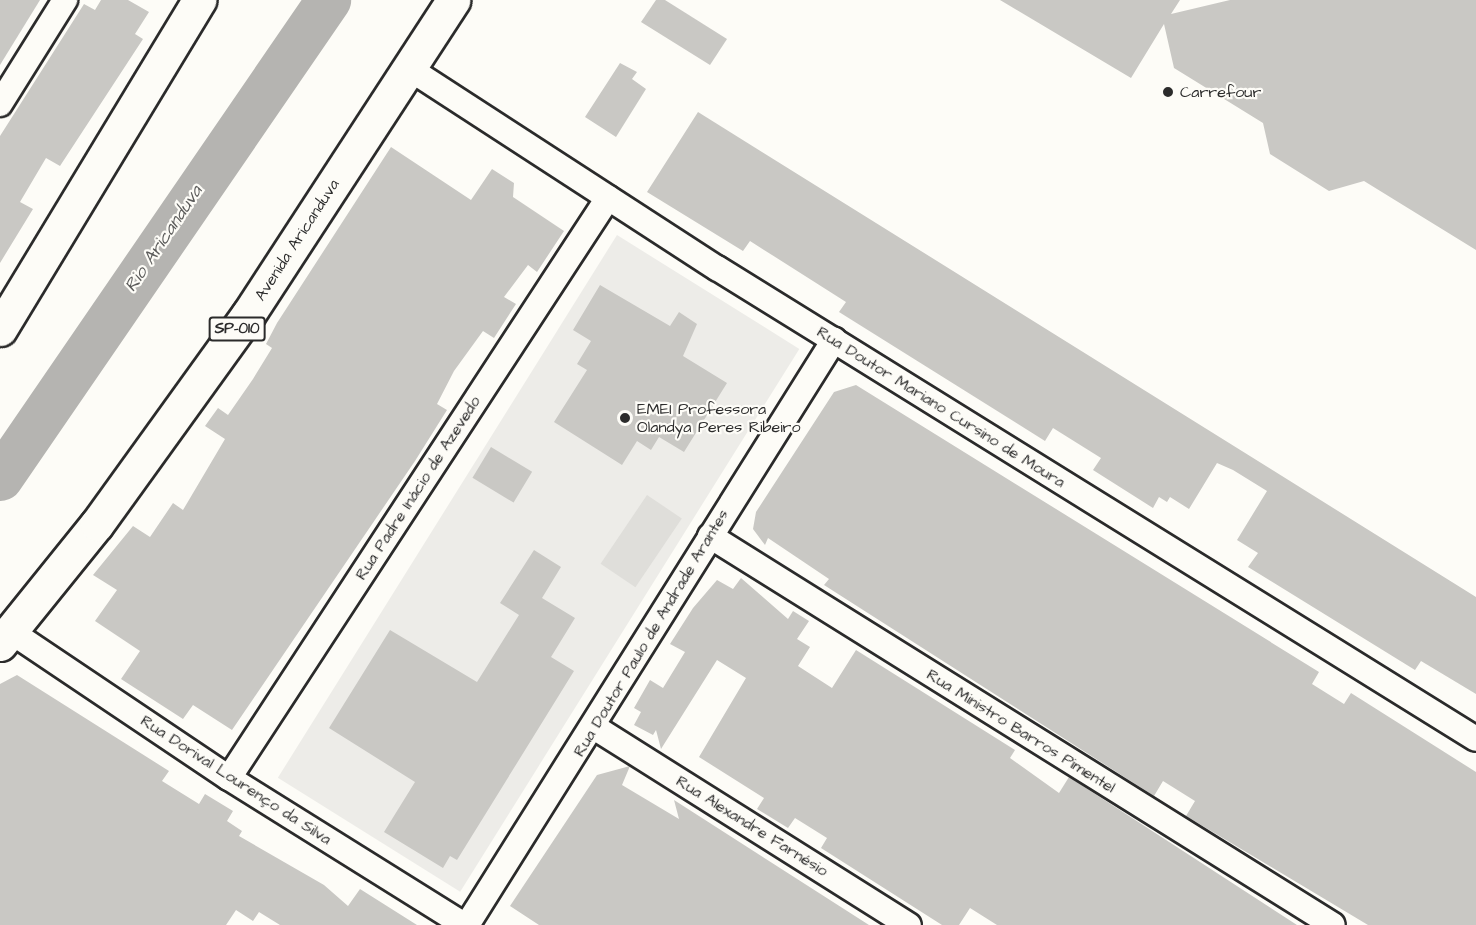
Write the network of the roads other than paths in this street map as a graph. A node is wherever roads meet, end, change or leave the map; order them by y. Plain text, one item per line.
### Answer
1 (65, 0) edge
2 (199, 0) edge
3 (453, 0) edge
4 (410, 69) junction
5 (0, 104) edge
6 (608, 198) junction
7 (0, 328) edge
8 (834, 340) junction
9 (710, 536) junction
10 (5, 637) edge
11 (594, 727) junction
12 (1476, 739) edge
13 (229, 778) junction
14 (466, 925) edge
15 (909, 925) edge
16 (1333, 925) edge

1 - 5 street
2 - 7 highway
3 - 4 highway, Avenida Aricanduva / SP-010
4 - 6 street, Rua Doutor Mariano Cursino de Moura
4 - 10 highway, Avenida Aricanduva / SP-010
6 - 8 street, Rua Doutor Mariano Cursino de Moura
6 - 13 street, Rua Padre Inácio de Azevedo
8 - 9 street, Rua Doutor Paulo de Andrade Arantes
8 - 12 street, Rua Doutor Mariano Cursino de Moura
9 - 11 street, Rua Doutor Paulo de Andrade Arantes
9 - 16 street, Rua Ministro Barros Pimentel
10 - 13 street, Rua Dorival Lourenço da Silva
11 - 14 street, Rua Doutor Paulo de Andrade Arantes
11 - 15 street, Rua Alexandre Farnésio
13 - 14 street, Rua Dorival Lourenço da Silva

